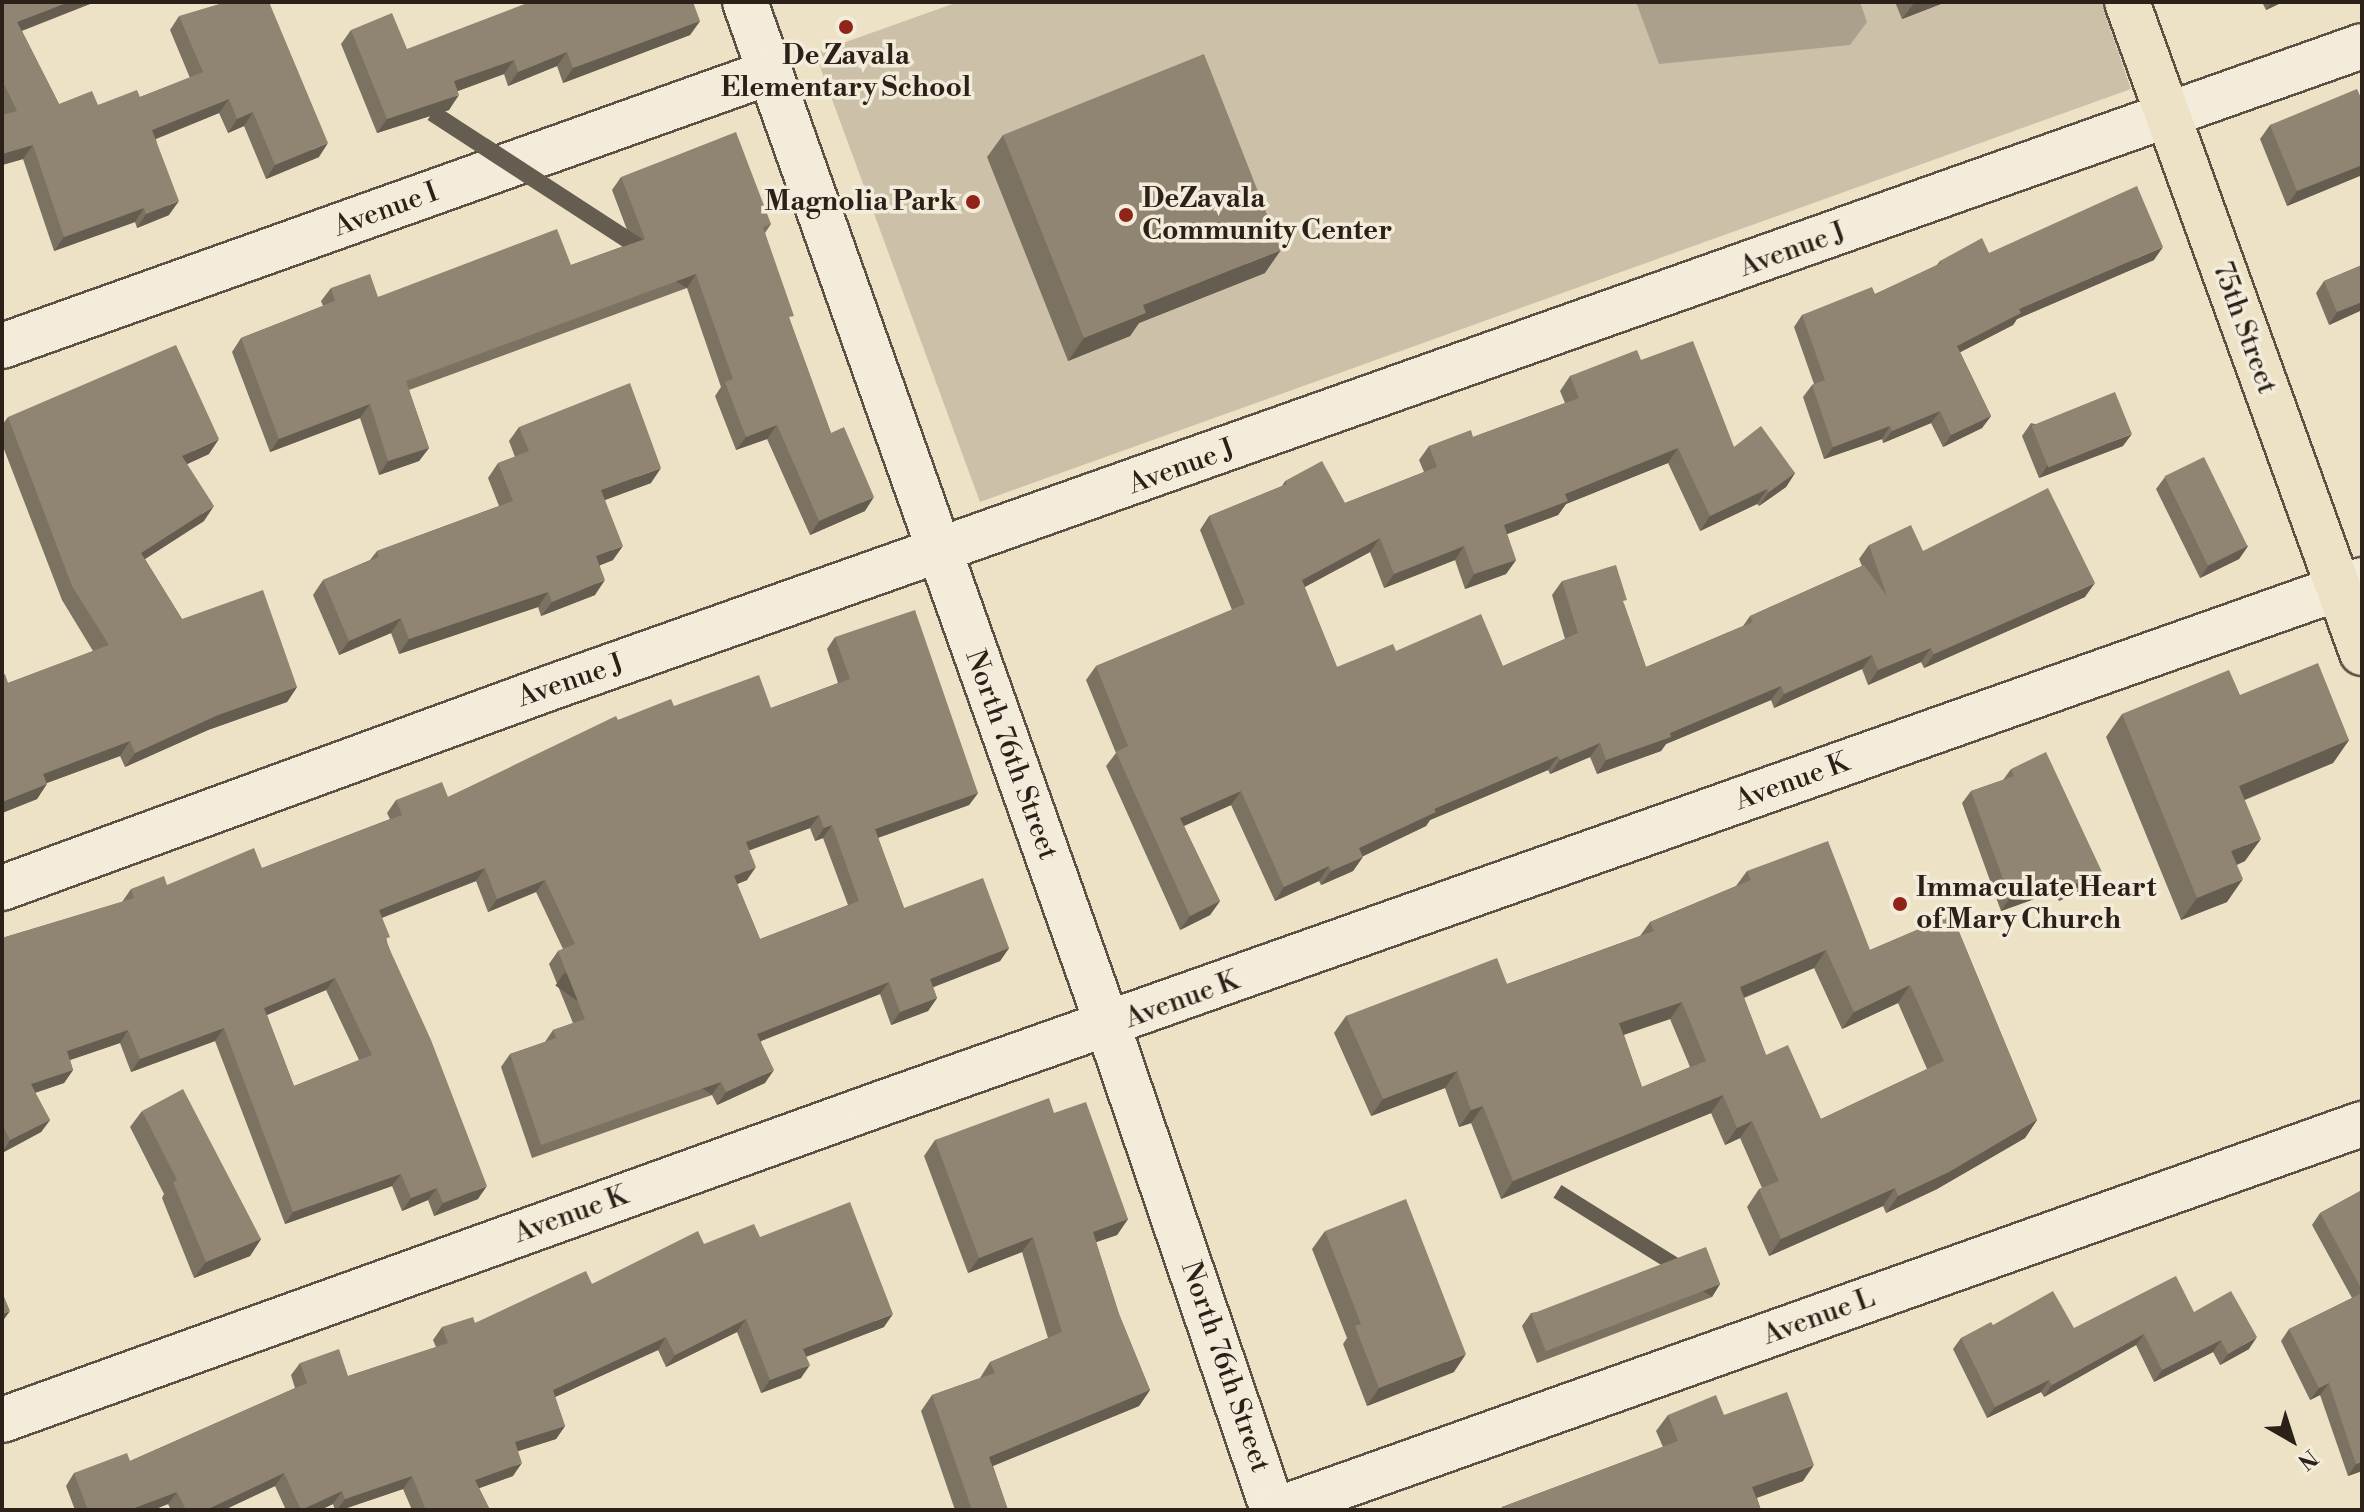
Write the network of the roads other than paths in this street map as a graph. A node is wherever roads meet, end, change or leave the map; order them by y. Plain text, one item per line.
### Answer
1 (745, 2) edge
2 (2127, 2) edge
3 (2362, 46) edge
4 (770, 72) junction
5 (2166, 117) junction
6 (2, 346) edge
7 (938, 553) junction
8 (2350, 584) edge
9 (2362, 653) edge
10 (2, 888) edge
11 (1108, 1026) junction
12 (2362, 1124) edge
13 (2, 1420) edge
14 (1274, 1510) edge

1 - 4 street, North 76th Street
2 - 5 main road, 75th Street
3 - 5 street, Avenue J
4 - 6 street, Avenue I
4 - 7 street, North 76th Street
5 - 7 street, Avenue J
5 - 8 main road, 75th Street
7 - 10 street, Avenue J
7 - 11 street, North 76th Street
8 - 9 main road, 75th Street
8 - 11 street, Avenue K
11 - 13 street, Avenue K
11 - 14 street, North 76th Street
12 - 14 street, Avenue L

